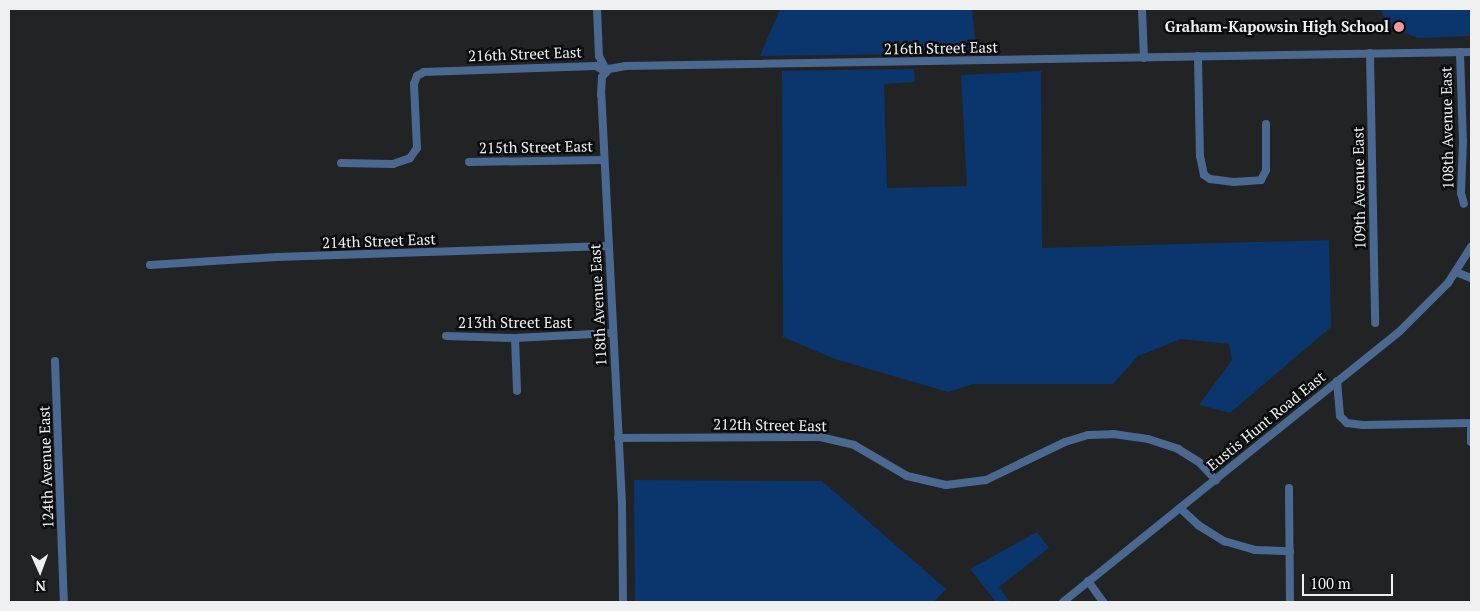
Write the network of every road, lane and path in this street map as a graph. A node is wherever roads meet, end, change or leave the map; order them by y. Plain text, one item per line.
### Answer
1 (598, 9) edge
2 (1142, 9) edge
3 (1460, 52) junction
4 (1471, 52) edge
5 (1370, 53) junction
6 (1198, 56) junction
7 (1144, 58) junction
8 (606, 72) junction
9 (1266, 124) dead end
10 (603, 160) junction
11 (469, 162) dead end
12 (341, 163) dead end
13 (1464, 204) dead end
14 (608, 246) junction
15 (1471, 247) edge
16 (150, 265) dead end
17 (1456, 272) junction
18 (1471, 278) edge
19 (1375, 323) dead end
20 (613, 334) junction
21 (446, 336) dead end
22 (515, 338) junction
23 (55, 361) dead end
24 (1337, 382) junction
25 (517, 392) dead end
26 (1471, 423) edge
27 (618, 438) junction
28 (1471, 442) edge
29 (1216, 480) junction
30 (1289, 488) dead end
31 (1180, 508) junction
32 (1290, 552) junction
33 (1088, 581) junction
34 (64, 602) edge
35 (623, 602) edge
36 (1063, 602) edge
37 (1104, 602) edge
38 (1290, 602) edge

1 - 8 street, 118th Avenue East
2 - 7 street
3 - 4 street, 216th Street East
3 - 5 street, 216th Street East
3 - 13 street, 108th Avenue East
5 - 6 street, 216th Street East
5 - 19 street, 109th Avenue East
6 - 7 street, 216th Street East
6 - 9 street
7 - 8 street, 216th Street East
8 - 10 street, 118th Avenue East
8 - 12 street, 216th Street East
10 - 11 street, 215th Street East
10 - 14 street, 118th Avenue East
14 - 16 street, 214th Street East
14 - 20 street, 118th Avenue East
15 - 17 street, Eustis Hunt Road East
17 - 18 street
17 - 24 street, Eustis Hunt Road East
20 - 22 street, 213th Street East
20 - 27 street, 118th Avenue East
21 - 22 street, 213th Street East
22 - 25 street
23 - 34 street, 124th Avenue East
24 - 26 street
24 - 29 street, Eustis Hunt Road East
26 - 28 street
27 - 29 street, 212th Street East
27 - 35 street, 118th Avenue East
29 - 31 street, Eustis Hunt Road East
30 - 32 street
31 - 32 street
31 - 33 street, Eustis Hunt Road East
32 - 38 street
33 - 36 street, Eustis Hunt Road East
33 - 37 street

